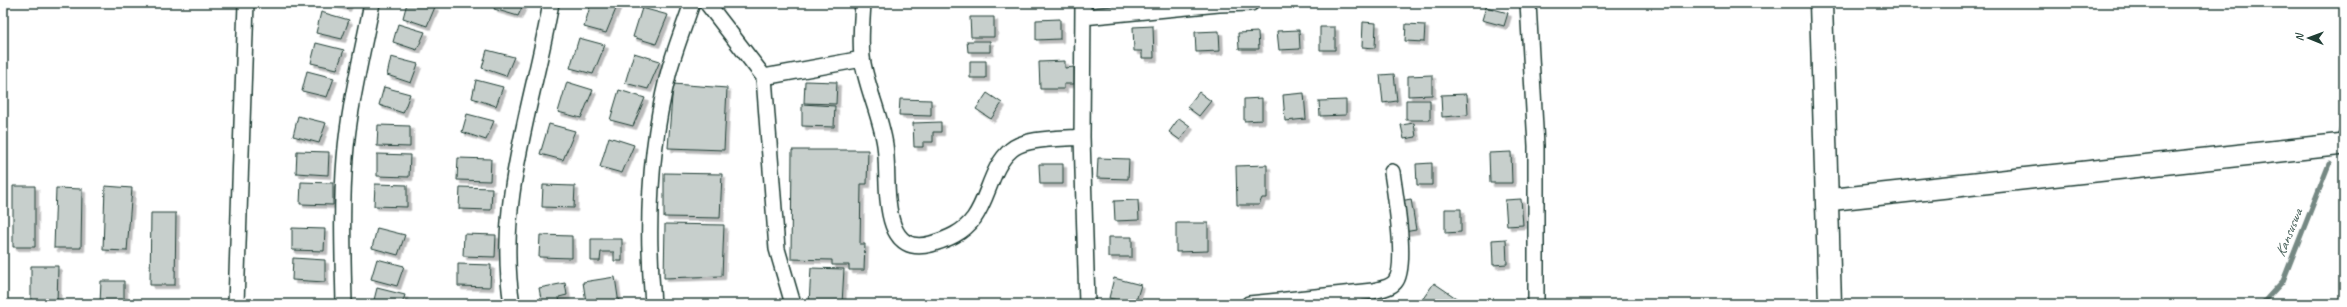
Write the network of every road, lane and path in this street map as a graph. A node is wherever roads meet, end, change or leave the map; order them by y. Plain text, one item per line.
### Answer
1 (246, 3) edge
2 (372, 3) edge
3 (551, 3) edge
4 (692, 3) edge
5 (707, 3) edge
6 (863, 3) edge
7 (1219, 3) edge
8 (1251, 3) edge
9 (1528, 3) edge
10 (1821, 3) edge
11 (1083, 10) edge
12 (862, 59) junction
13 (764, 77) junction
14 (1082, 137) junction
15 (2344, 144) edge
16 (1392, 172) dead end
17 (1827, 200) junction
18 (236, 304) edge
19 (344, 304) edge
20 (512, 304) edge
21 (653, 304) edge
22 (793, 304) edge
23 (1088, 304) edge
24 (1249, 304) edge
25 (1536, 304) edge
26 (1830, 304) edge

1 - 18 street
2 - 19 street
3 - 20 street
4 - 21 street
5 - 13 street
6 - 12 street
7 - 8 street
7 - 11 street
9 - 25 street
10 - 17 main road
11 - 14 street
12 - 13 street
12 - 14 street
13 - 22 street
14 - 23 street
15 - 17 street
16 - 24 street
17 - 26 main road

